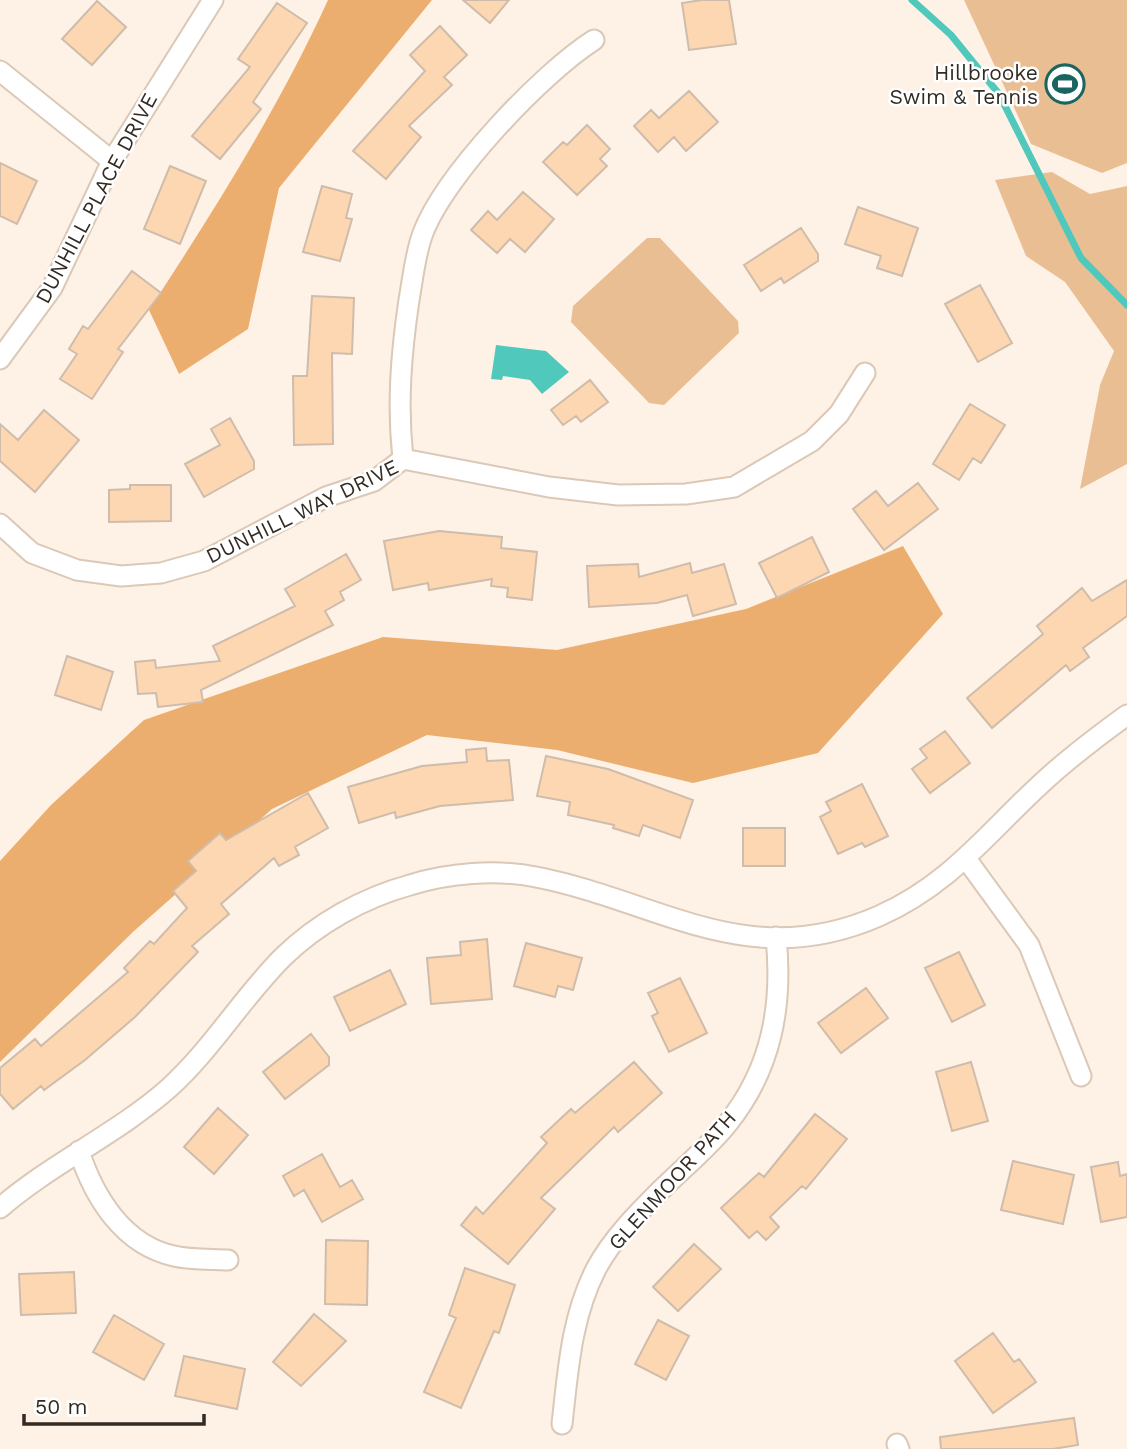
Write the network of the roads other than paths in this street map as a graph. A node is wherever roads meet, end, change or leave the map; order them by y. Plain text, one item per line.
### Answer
1 (213, 0) edge
2 (594, 40) dead end
3 (0, 71) edge
4 (112, 161) junction
5 (0, 359) edge
6 (865, 373) dead end
7 (403, 459) junction
8 (0, 524) edge
9 (1127, 715) edge
10 (967, 860) junction
11 (776, 937) junction
12 (1081, 1076) dead end
13 (79, 1151) junction
14 (0, 1208) edge
15 (228, 1260) dead end
16 (562, 1424) dead end

1 - 4 street, DUNHILL PLACE DRIVE
2 - 7 street
3 - 4 street
4 - 5 street, DUNHILL PLACE DRIVE
6 - 7 street, DUNHILL WAY DRIVE
7 - 8 street, DUNHILL WAY DRIVE
9 - 10 street
10 - 11 street
10 - 12 street
11 - 13 street
11 - 16 street, GLENMOOR PATH
13 - 14 street
13 - 15 street

